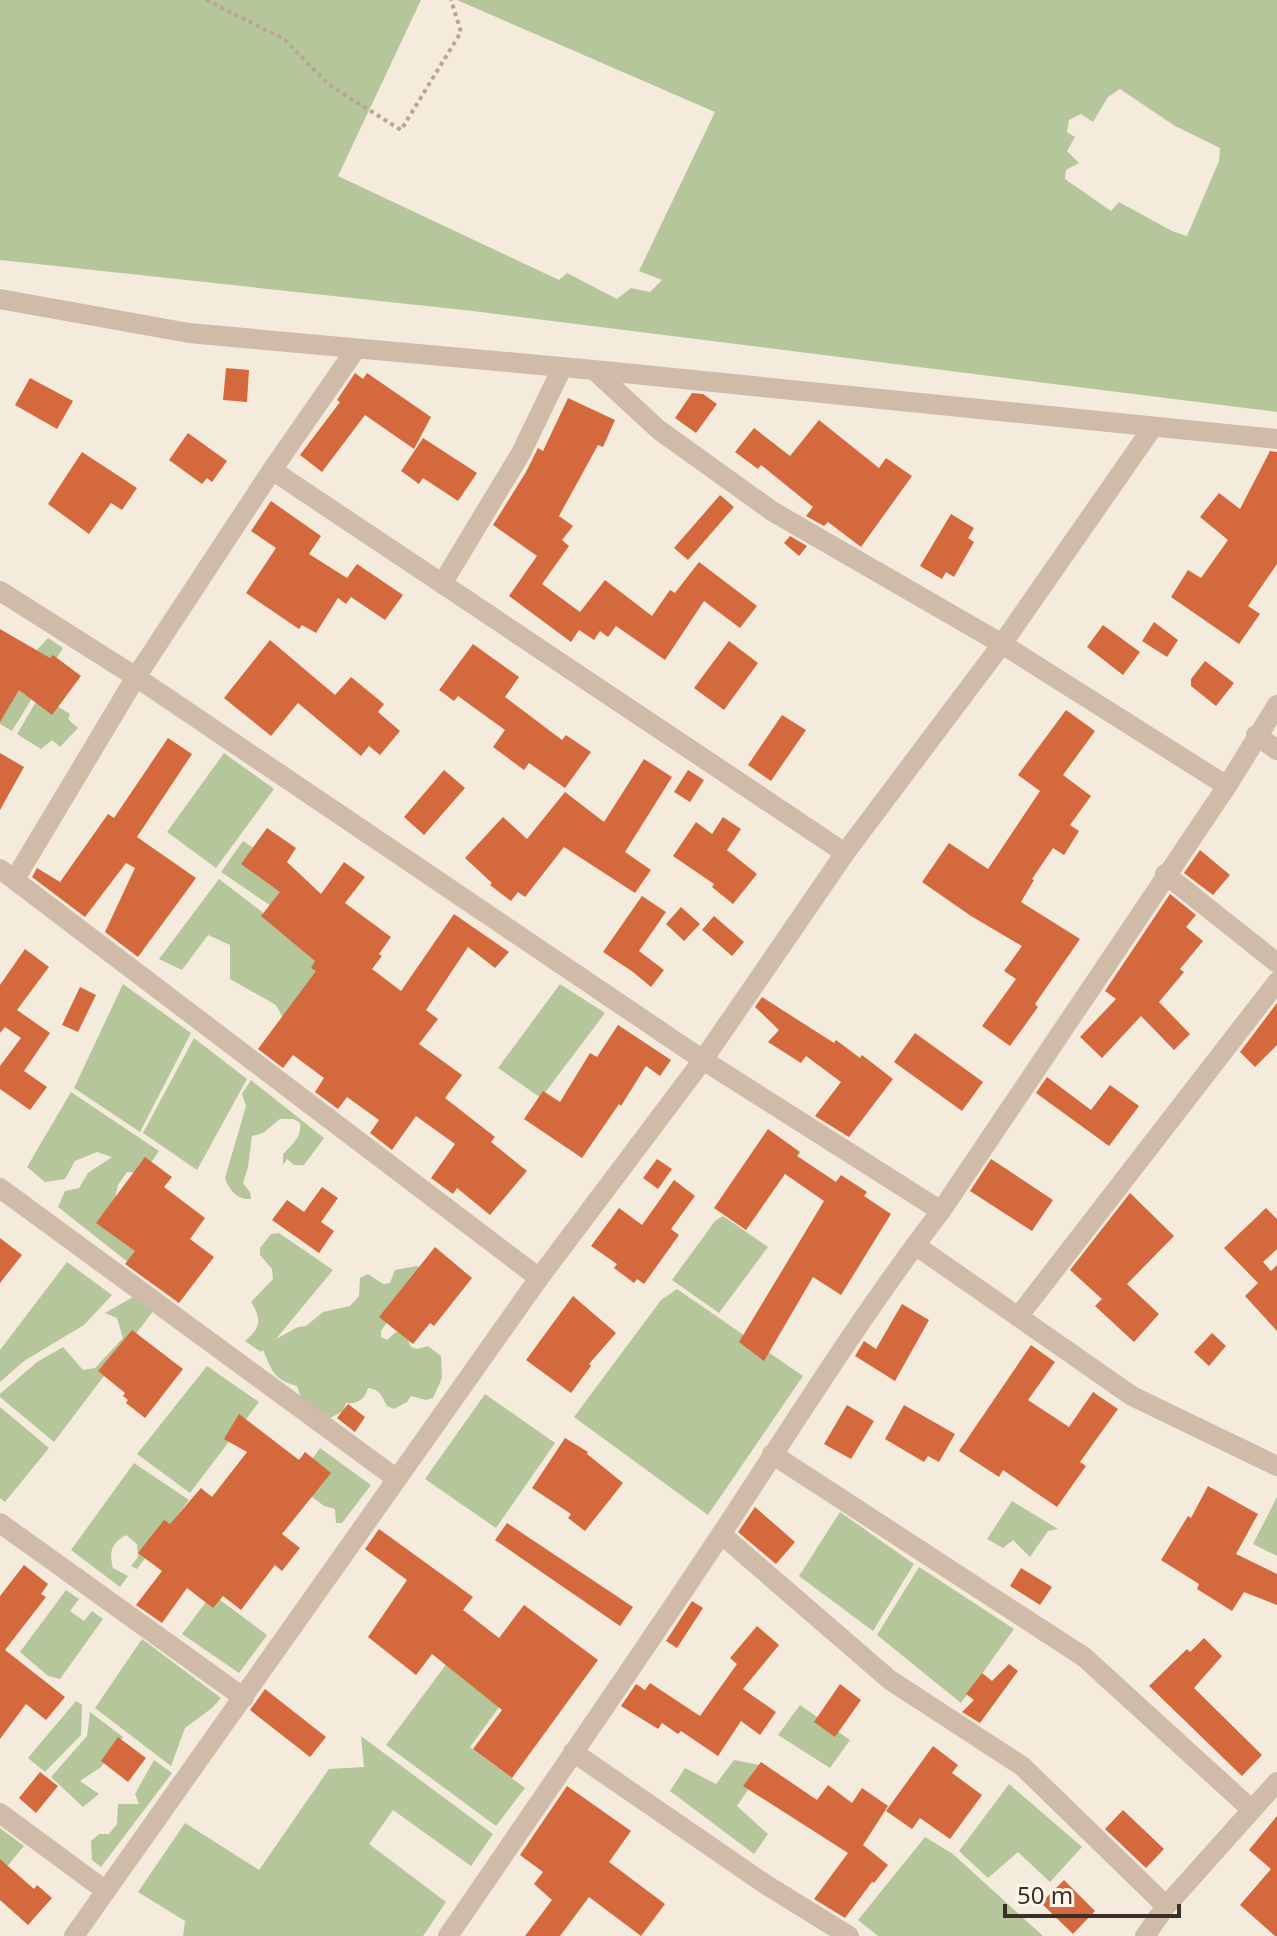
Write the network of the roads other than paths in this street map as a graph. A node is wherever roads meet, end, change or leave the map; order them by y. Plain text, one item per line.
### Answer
1 (0, 299) edge
2 (356, 349) junction
3 (562, 368) junction
4 (594, 370) junction
5 (1153, 427) junction
6 (1277, 439) edge
7 (272, 470) junction
8 (442, 584) junction
9 (0, 591) edge
10 (1002, 644) junction
11 (136, 677) junction
12 (1277, 705) edge
13 (1256, 735) junction
14 (1277, 750) edge
15 (1227, 786) junction
16 (845, 853) junction
17 (8, 874) edge
18 (1165, 874) junction
19 (1277, 963) edge
20 (1277, 982) edge
21 (703, 1060) junction
22 (0, 1188) edge
23 (941, 1211) junction
24 (915, 1245) junction
25 (539, 1278) junction
26 (1018, 1317) junction
27 (772, 1454) junction
28 (1276, 1464) edge
29 (397, 1479) junction
30 (0, 1523) edge
31 (721, 1534) junction
32 (244, 1698) junction
33 (573, 1752) junction
34 (1277, 1782) edge
35 (1252, 1810) junction
36 (0, 1813) edge
37 (106, 1891) junction
38 (1166, 1906) junction
39 (74, 1936) edge
40 (448, 1936) edge
41 (849, 1936) edge
42 (1145, 1936) edge

1 - 2 street
2 - 3 street
2 - 7 street
3 - 4 street
3 - 8 street
4 - 5 street
4 - 10 street
5 - 6 street
5 - 10 street
7 - 8 street
7 - 11 street
8 - 16 street
9 - 11 street
10 - 15 street
10 - 16 street
11 - 17 street
11 - 21 street
12 - 13 street
13 - 14 street
13 - 15 street
15 - 18 street
16 - 21 street
17 - 25 street
18 - 19 street
18 - 23 street
20 - 26 street
21 - 23 street
21 - 25 street
22 - 29 street
23 - 24 street
24 - 26 street
24 - 27 street
25 - 29 street
26 - 28 street
27 - 31 street
27 - 35 street
29 - 32 street
30 - 32 street
31 - 33 street
31 - 38 street
32 - 37 street
33 - 40 street
33 - 41 street
34 - 35 street
35 - 38 street
36 - 37 street
37 - 39 street
38 - 42 street

